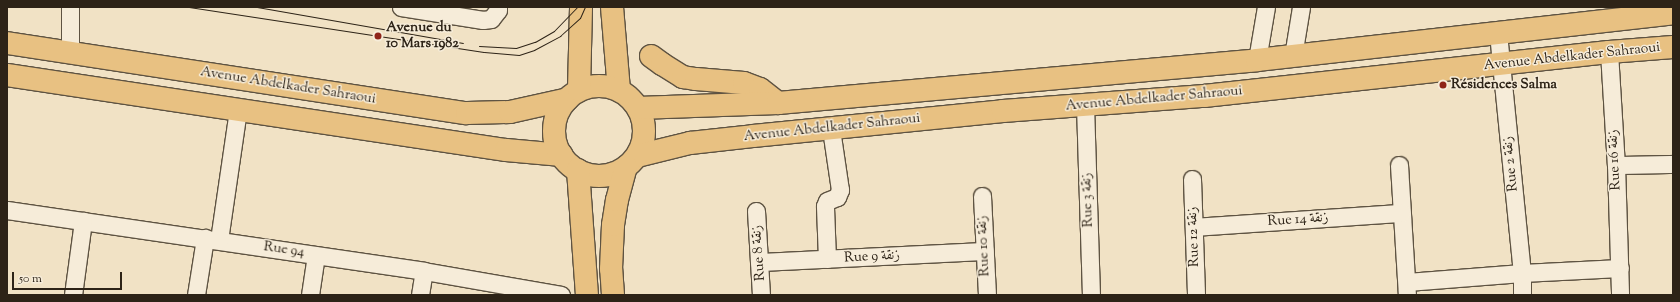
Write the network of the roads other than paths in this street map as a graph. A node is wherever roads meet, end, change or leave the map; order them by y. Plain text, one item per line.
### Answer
1 (70, 7) edge
2 (401, 7) edge
3 (498, 7) edge
4 (581, 7) edge
5 (612, 7) edge
6 (1266, 7) edge
7 (1301, 7) edge
8 (1673, 12) edge
9 (1498, 33) junction
10 (7, 43) edge
11 (1673, 47) edge
12 (1609, 52) junction
13 (70, 54) junction
14 (651, 56) dead end
15 (1293, 56) junction
16 (1257, 60) junction
17 (1500, 64) junction
18 (7, 75) edge
19 (619, 90) junction
20 (574, 94) junction
21 (778, 103) junction
22 (1085, 105) junction
23 (638, 108) junction
24 (238, 110) junction
25 (831, 129) junction
26 (562, 155) junction
27 (631, 161) junction
28 (1673, 164) edge
29 (1399, 165) dead end
30 (1616, 165) junction
31 (578, 170) junction
32 (1192, 179) dead end
33 (982, 196) dead end
34 (7, 210) edge
35 (756, 211) dead end
36 (1402, 213) junction
37 (83, 221) junction
38 (1194, 227) junction
39 (212, 239) junction
40 (985, 251) junction
41 (316, 255) junction
42 (827, 259) junction
43 (759, 262) junction
44 (1620, 268) junction
45 (424, 271) junction
46 (1522, 273) junction
47 (1407, 289) edge
48 (556, 294) edge
49 (73, 295) edge
50 (196, 295) edge
51 (310, 295) edge
52 (420, 295) edge
53 (587, 295) edge
54 (613, 295) edge
55 (761, 295) edge
56 (986, 295) edge
57 (1091, 295) edge
58 (1196, 295) edge
59 (1522, 295) edge
60 (1620, 295) edge

1 - 13 street
2 - 3 street
4 - 20 main road
5 - 19 main road
6 - 16 street
7 - 15 street
8 - 9 main road, Avenue Abdelkader Sahraoui
9 - 15 main road, Avenue Abdelkader Sahraoui
9 - 17 street, Rue 2 زنقة
10 - 13 main road, Avenue Abdelkader Sahraoui
11 - 12 main road, Avenue Abdelkader Sahraoui
12 - 17 main road, Avenue Abdelkader Sahraoui
12 - 30 street, Rue 16 زنقة
13 - 20 main road, Avenue Abdelkader Sahraoui
14 - 21 main road
15 - 16 main road, Avenue Abdelkader Sahraoui
16 - 21 main road, Avenue Abdelkader Sahraoui
17 - 22 main road, Avenue Abdelkader Sahraoui
17 - 46 street, Rue 2 زنقة
18 - 24 main road
19 - 20 main road
19 - 23 main road
20 - 26 main road
21 - 23 main road, Avenue Abdelkader Sahraoui
22 - 25 main road, Avenue Abdelkader Sahraoui
22 - 57 street, Rue 3 زنقة
23 - 27 main road
24 - 26 main road
24 - 39 street
25 - 27 main road, Avenue Abdelkader Sahraoui
25 - 42 street
26 - 31 main road
27 - 31 main road
27 - 54 main road
28 - 30 street
29 - 36 street
30 - 44 street, Rue 16 زنقة
31 - 53 main road
32 - 38 street, Rue 12 زنقة
33 - 40 street, Rue 10 زنقة
34 - 37 street, Rue 94
35 - 43 street, Rue 8 زنقة
36 - 38 street, Rue 14 زنقة
36 - 47 street
37 - 39 street, Rue 94
37 - 49 street
38 - 58 street, Rue 12 زنقة
39 - 41 street, Rue 94
39 - 50 street
40 - 42 street, Rue 9 زنقة
40 - 56 street, Rue 10 زنقة
41 - 45 street, Rue 94
41 - 51 street
42 - 43 street, Rue 9 زنقة
43 - 55 street, Rue 8 زنقة
44 - 46 street
44 - 60 street, Rue 16 زنقة
45 - 48 street, Rue 94
45 - 52 street
46 - 47 street
46 - 59 street, Rue 2 زنقة

